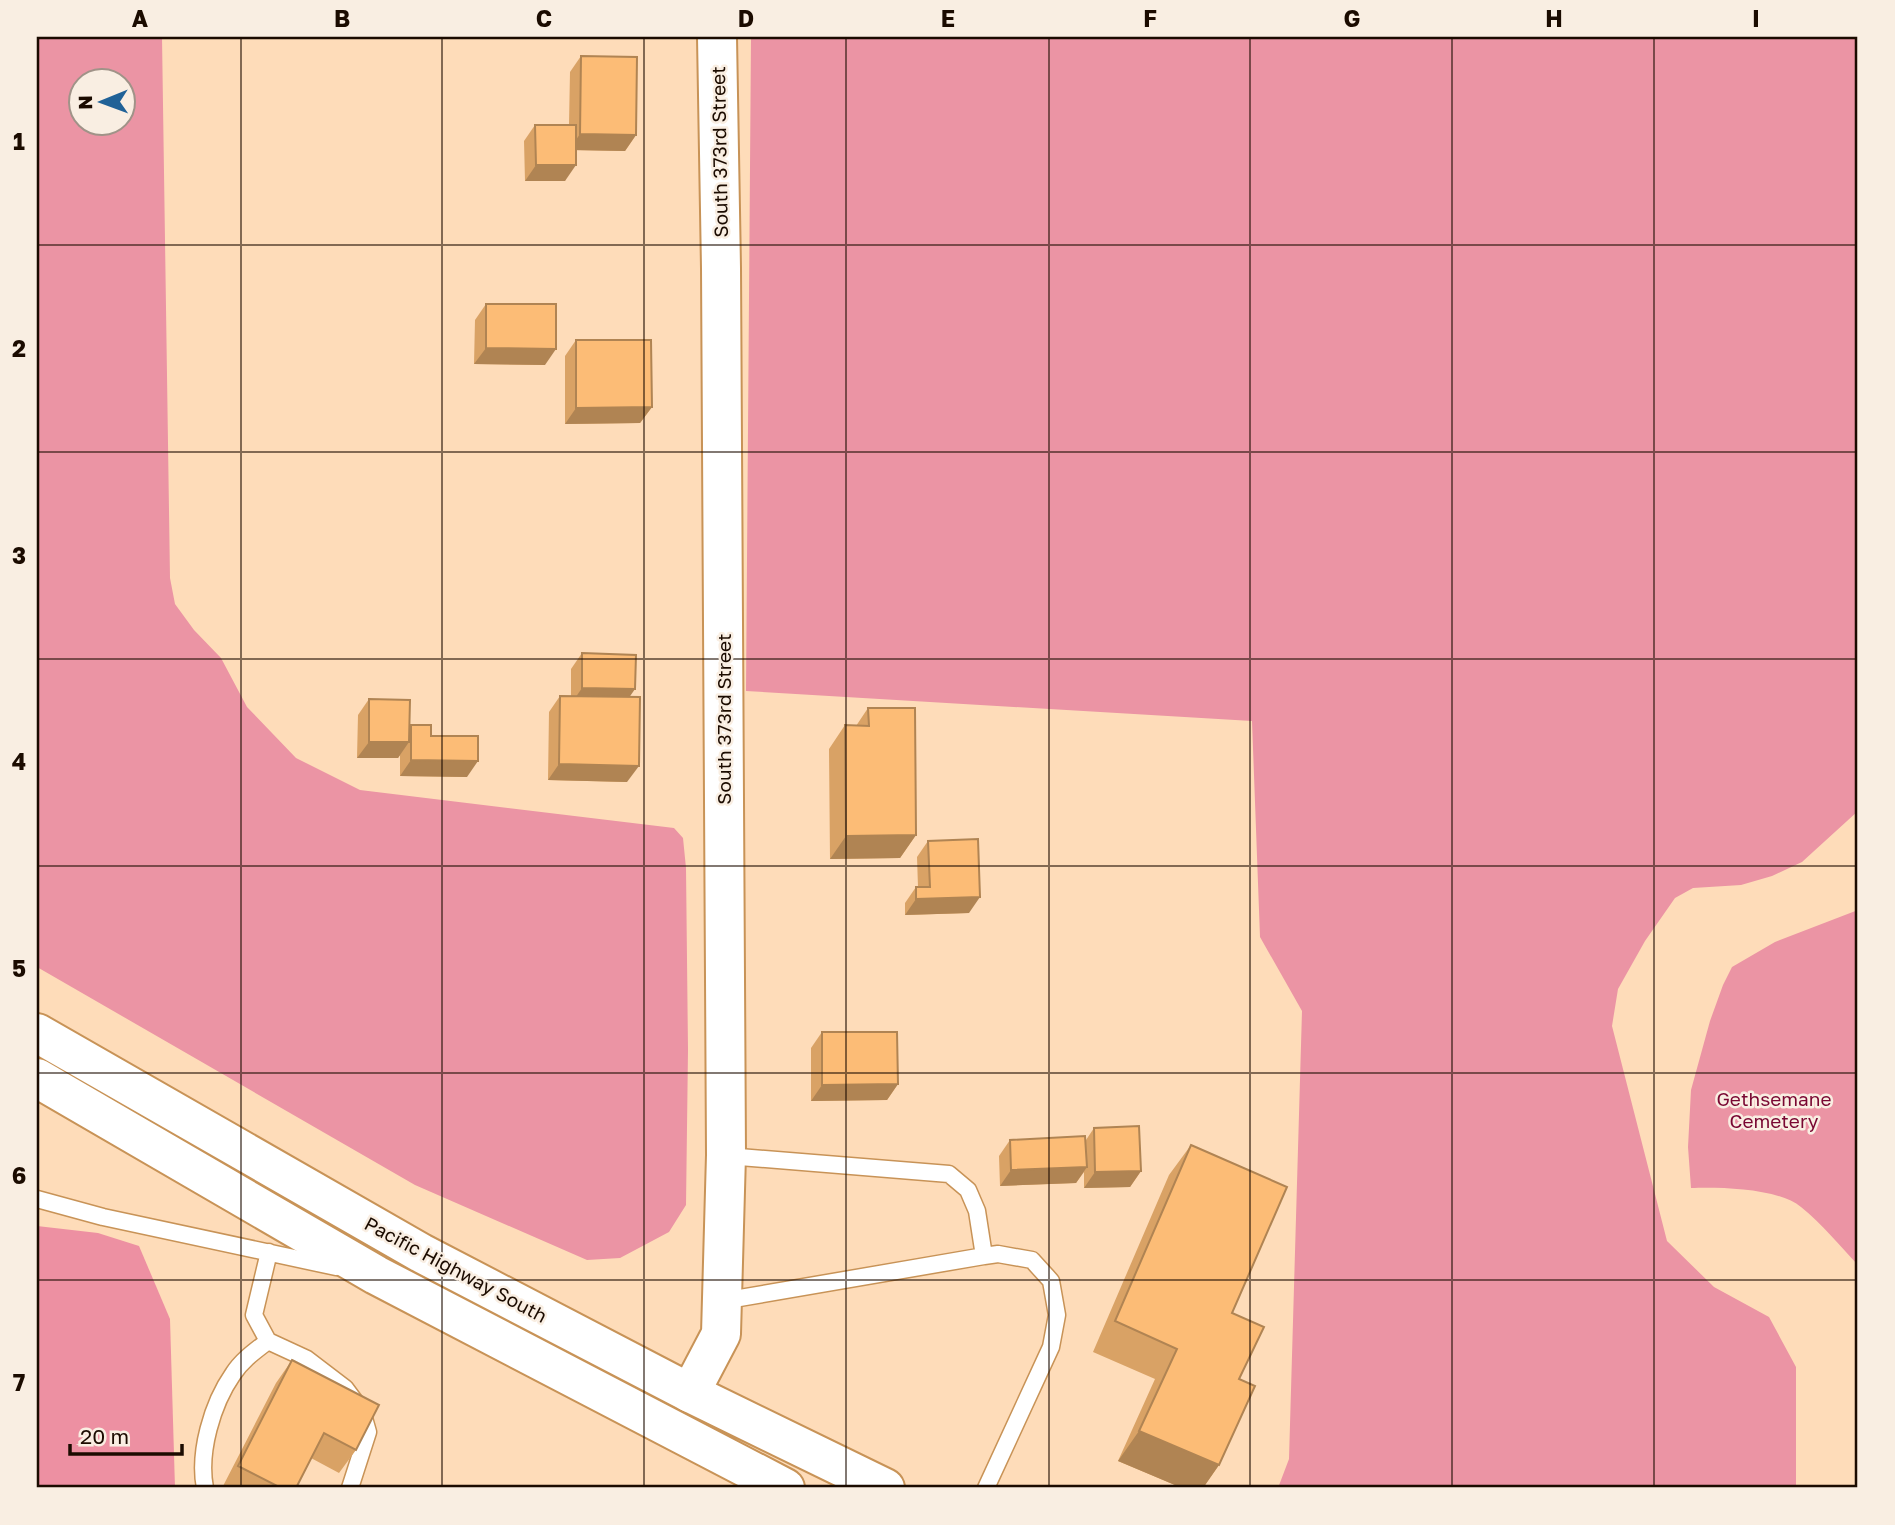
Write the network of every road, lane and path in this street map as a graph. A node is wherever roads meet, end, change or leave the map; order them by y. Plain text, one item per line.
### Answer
1 (717, 37) edge
2 (37, 1033) edge
3 (37, 1078) edge
4 (726, 1156) junction
5 (37, 1199) edge
6 (269, 1252) junction
7 (984, 1256) junction
8 (376, 1275) junction
9 (721, 1301) junction
10 (268, 1341) junction
11 (690, 1393) junction
12 (205, 1488) edge
13 (350, 1488) edge
14 (785, 1488) edge
15 (885, 1488) edge
16 (986, 1488) edge

1 - 4 main road, South 373rd Street
2 - 11 main road, Pacific Highway South
3 - 8 main road
4 - 7 lane
4 - 9 main road, South 373rd Street
5 - 6 lane
6 - 8 lane
6 - 10 lane
7 - 9 lane
7 - 16 lane
8 - 14 main road
9 - 11 main road, South 373rd Street
10 - 12 lane
10 - 13 lane
11 - 15 main road, Pacific Highway South

